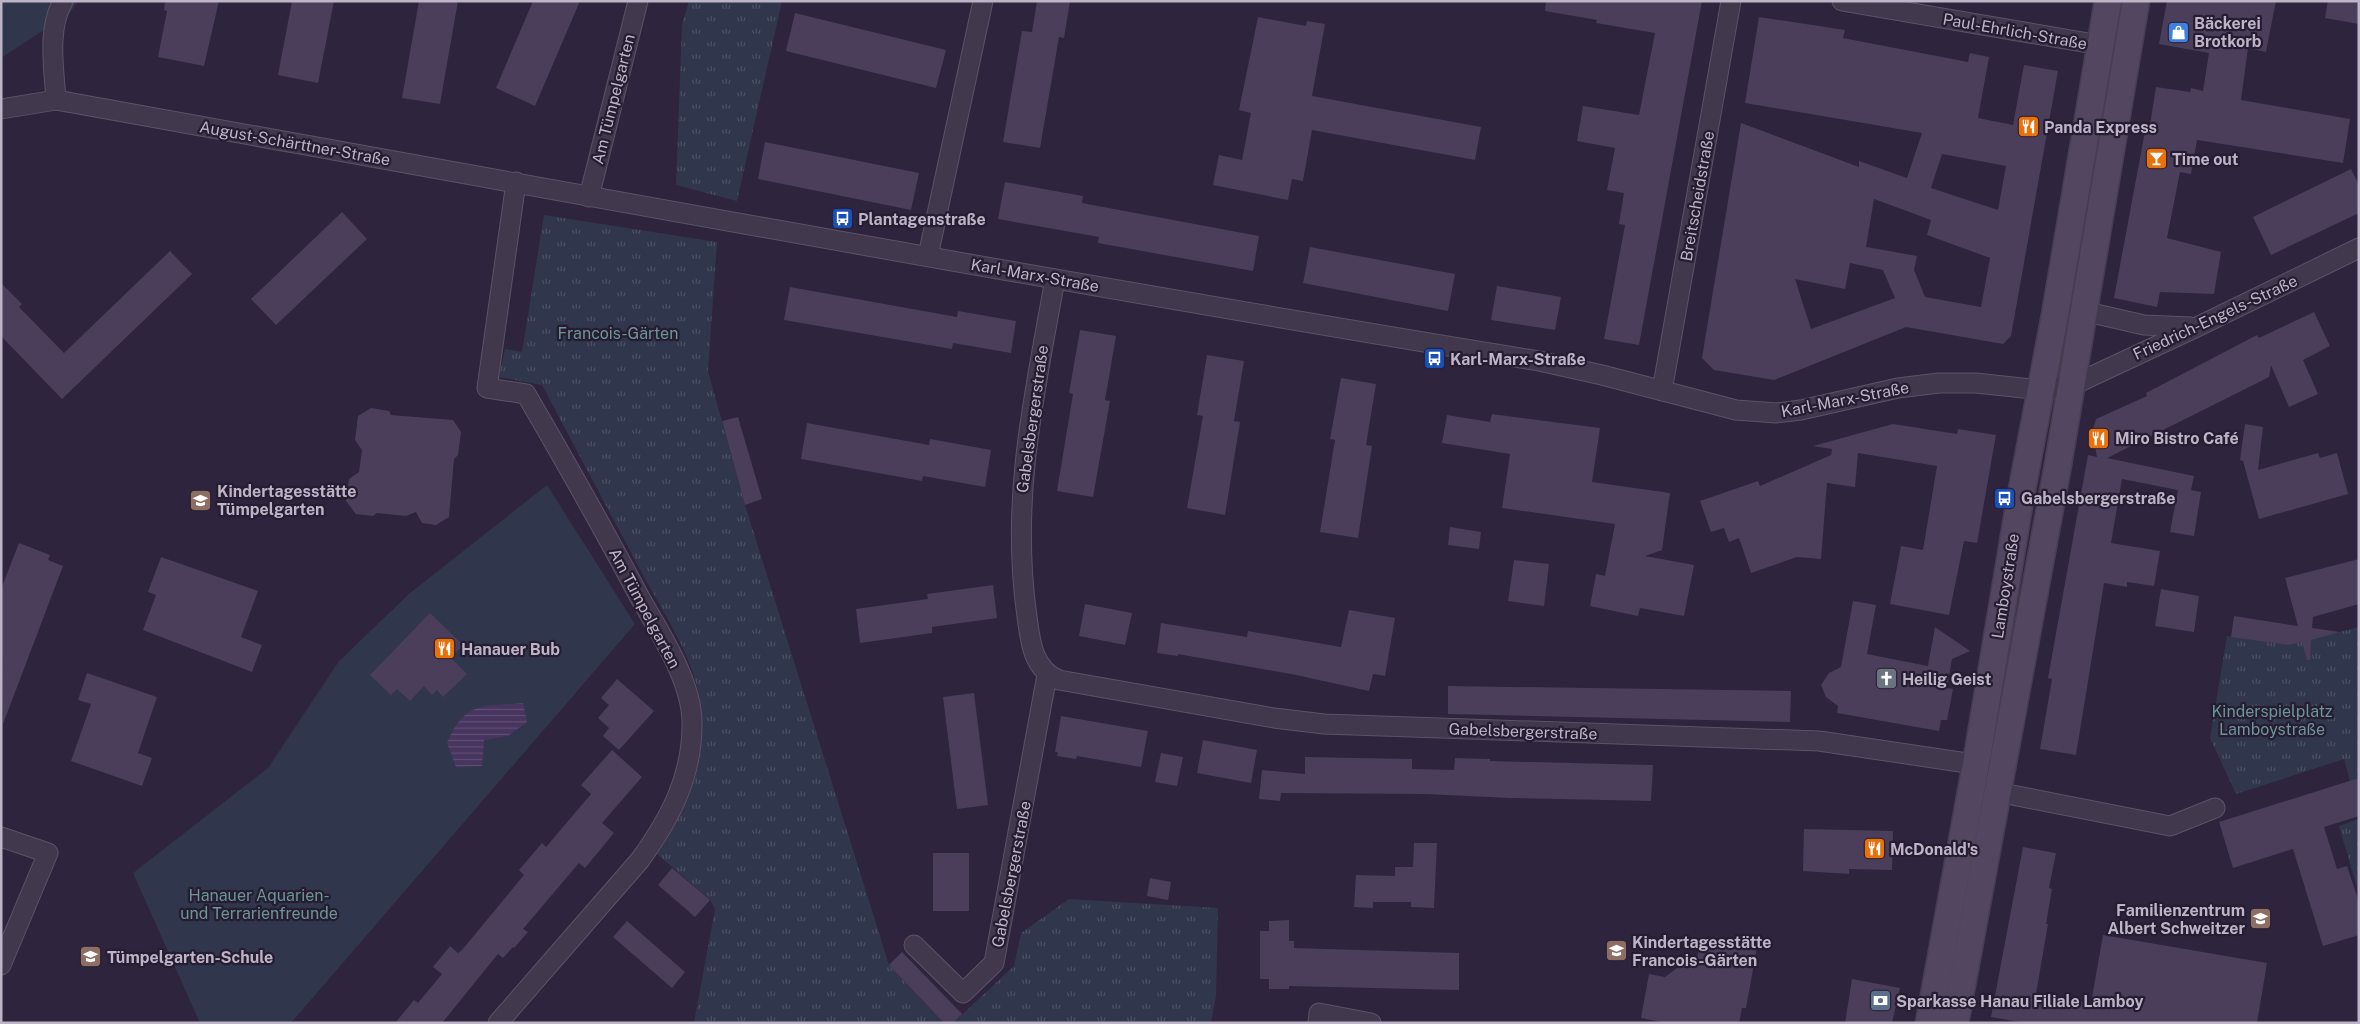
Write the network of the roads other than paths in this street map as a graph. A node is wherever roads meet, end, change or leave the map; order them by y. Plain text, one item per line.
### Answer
1 (63, 1) edge
2 (638, 1) edge
3 (983, 1) edge
4 (1731, 1) edge
5 (1842, 1) edge
6 (2108, 1) edge
7 (2136, 1) edge
8 (2100, 45) junction
9 (56, 100) junction
10 (1, 109) edge
11 (516, 182) junction
12 (589, 197) junction
13 (2359, 248) edge
14 (928, 256) junction
15 (1055, 279) junction
16 (2083, 311) junction
17 (2199, 326) junction
18 (2071, 386) junction
19 (2041, 390) junction
20 (1662, 391) junction
21 (1047, 675) junction
22 (1976, 764) junction
23 (2000, 780) junction
24 (2215, 808) dead end
25 (1, 837) edge
26 (914, 945) dead end
27 (1, 965) edge
28 (498, 1023) edge
29 (1318, 1023) edge
30 (1371, 1023) edge
31 (1930, 1023) edge
32 (1955, 1023) edge

1 - 9 street
2 - 12 street, Am Tümpelgarten
3 - 14 street
4 - 20 street, Breitscheidstraße
5 - 8 street, Paul-Ehrlich-Straße
6 - 8 main road, Lamboystraße
7 - 16 main road, Lamboystraße
8 - 19 main road, Lamboystraße
9 - 10 street, August-Schärttner-Straße
9 - 11 street, August-Schärttner-Straße
11 - 12 street, August-Schärttner-Straße
11 - 28 street, Am Tümpelgarten
12 - 14 street, Karl-Marx-Straße
13 - 17 street, Friedrich-Engels-Straße
14 - 15 street, Karl-Marx-Straße
15 - 20 street, Karl-Marx-Straße
15 - 21 street, Gabelsbergerstraße
16 - 17 street
16 - 18 main road, Lamboystraße
17 - 18 street, Friedrich-Engels-Straße
18 - 19 street, Karl-Marx-Straße
18 - 23 main road, Lamboystraße
19 - 20 street, Karl-Marx-Straße
19 - 22 main road, Lamboystraße
21 - 22 street, Gabelsbergerstraße
21 - 26 street, Gabelsbergerstraße
22 - 23 street, Gabelsbergerstraße
22 - 31 main road, Lamboystraße
23 - 24 street
23 - 32 main road, Lamboystraße
25 - 27 street
29 - 30 street

